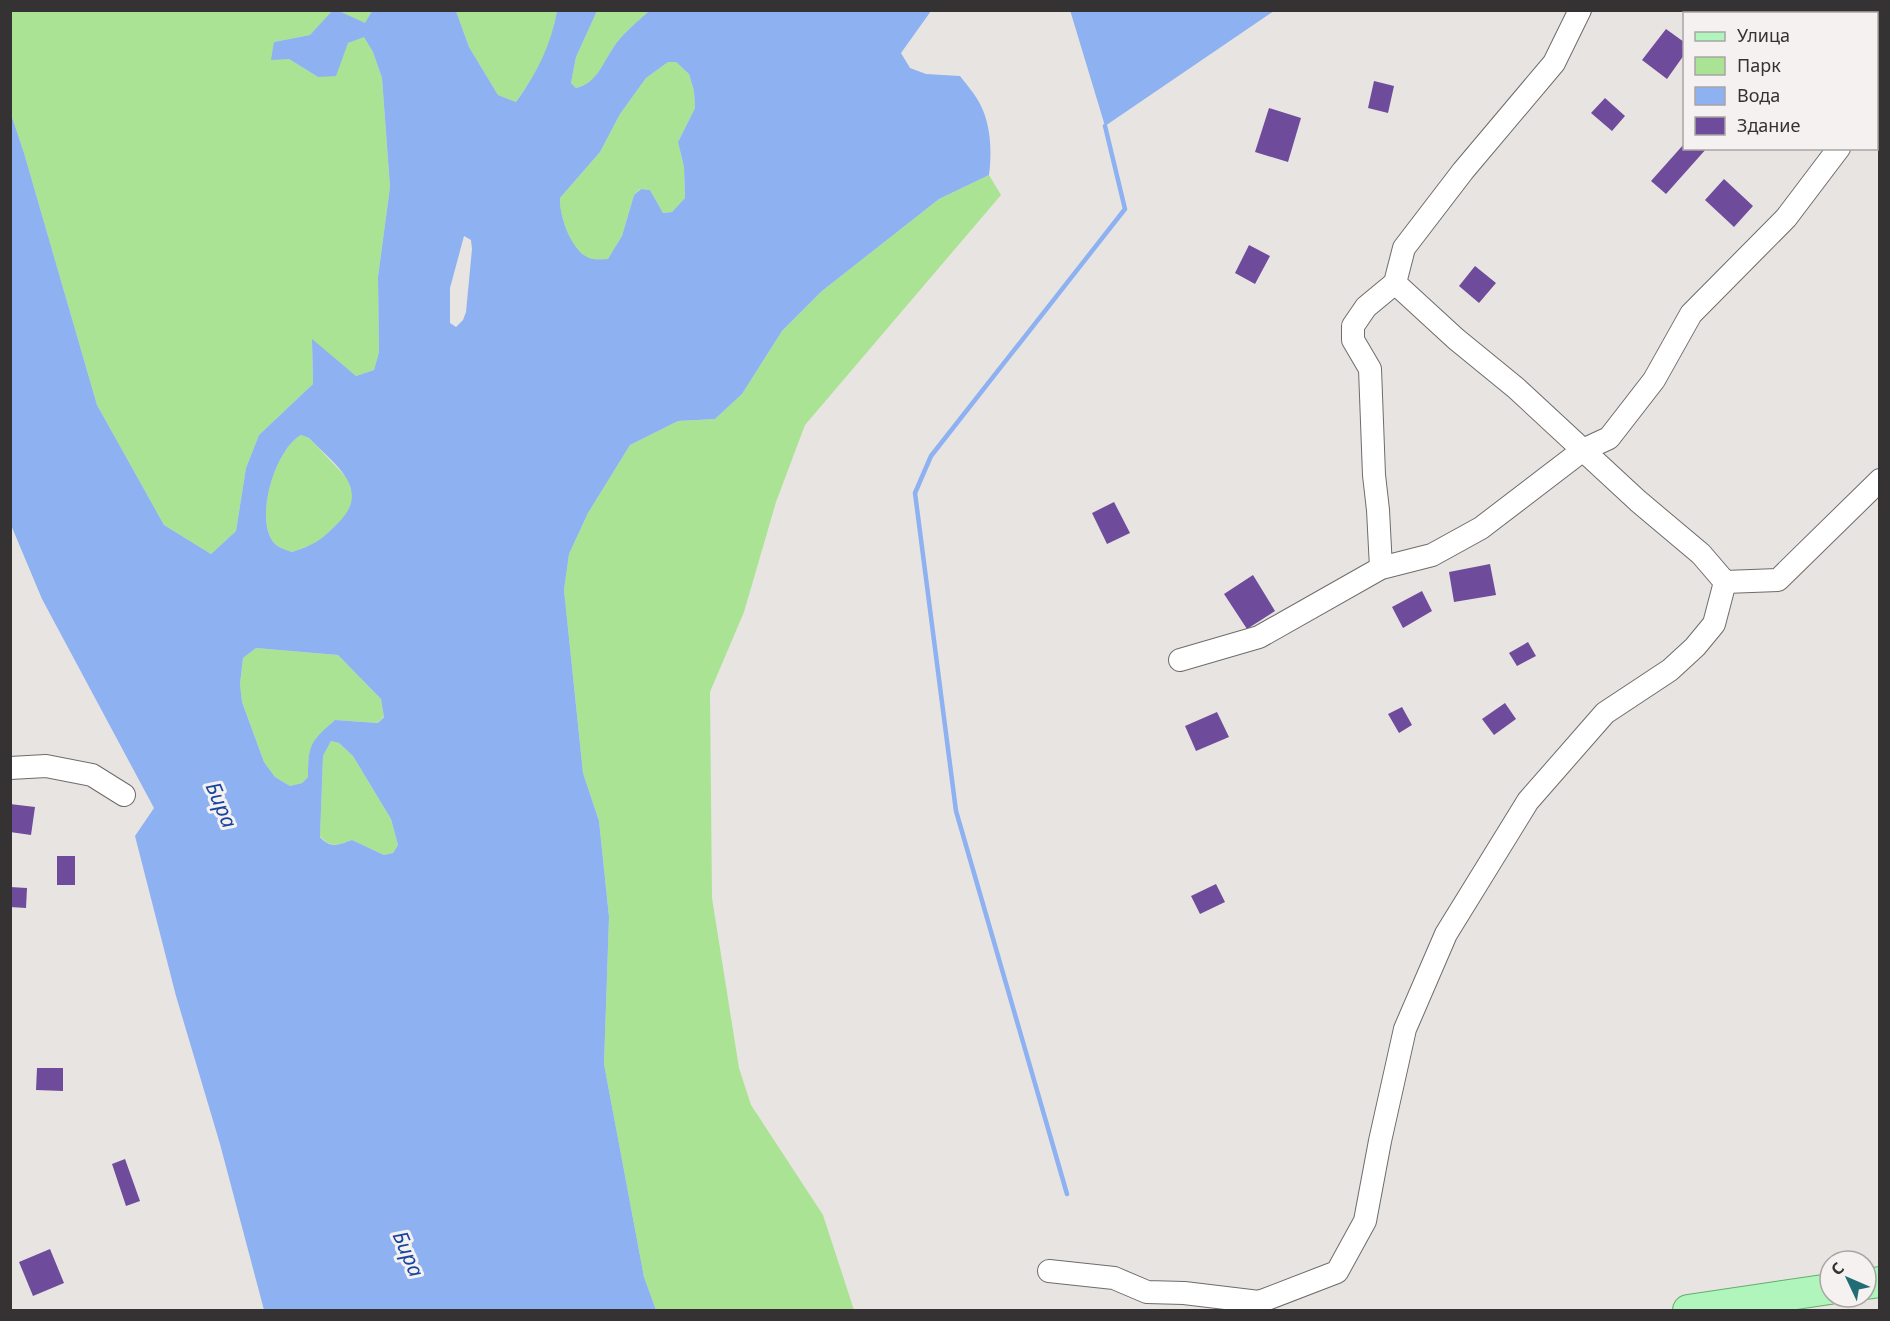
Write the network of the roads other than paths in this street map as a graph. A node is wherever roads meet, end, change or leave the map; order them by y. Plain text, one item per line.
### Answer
1 (1580, 10) edge
2 (1837, 150) edge
3 (1395, 283) junction
4 (1583, 450) junction
5 (1880, 480) edge
6 (1381, 568) junction
7 (1725, 582) junction
8 (1180, 660) dead end
9 (10, 768) edge
10 (124, 795) dead end
11 (1049, 1271) dead end
12 (1818, 1291) edge
13 (1688, 1311) edge

1 - 3 street
2 - 4 street
3 - 4 street
3 - 6 street
4 - 6 street
4 - 7 street
5 - 7 street
6 - 8 street
7 - 11 street
9 - 10 street
12 - 13 main road

